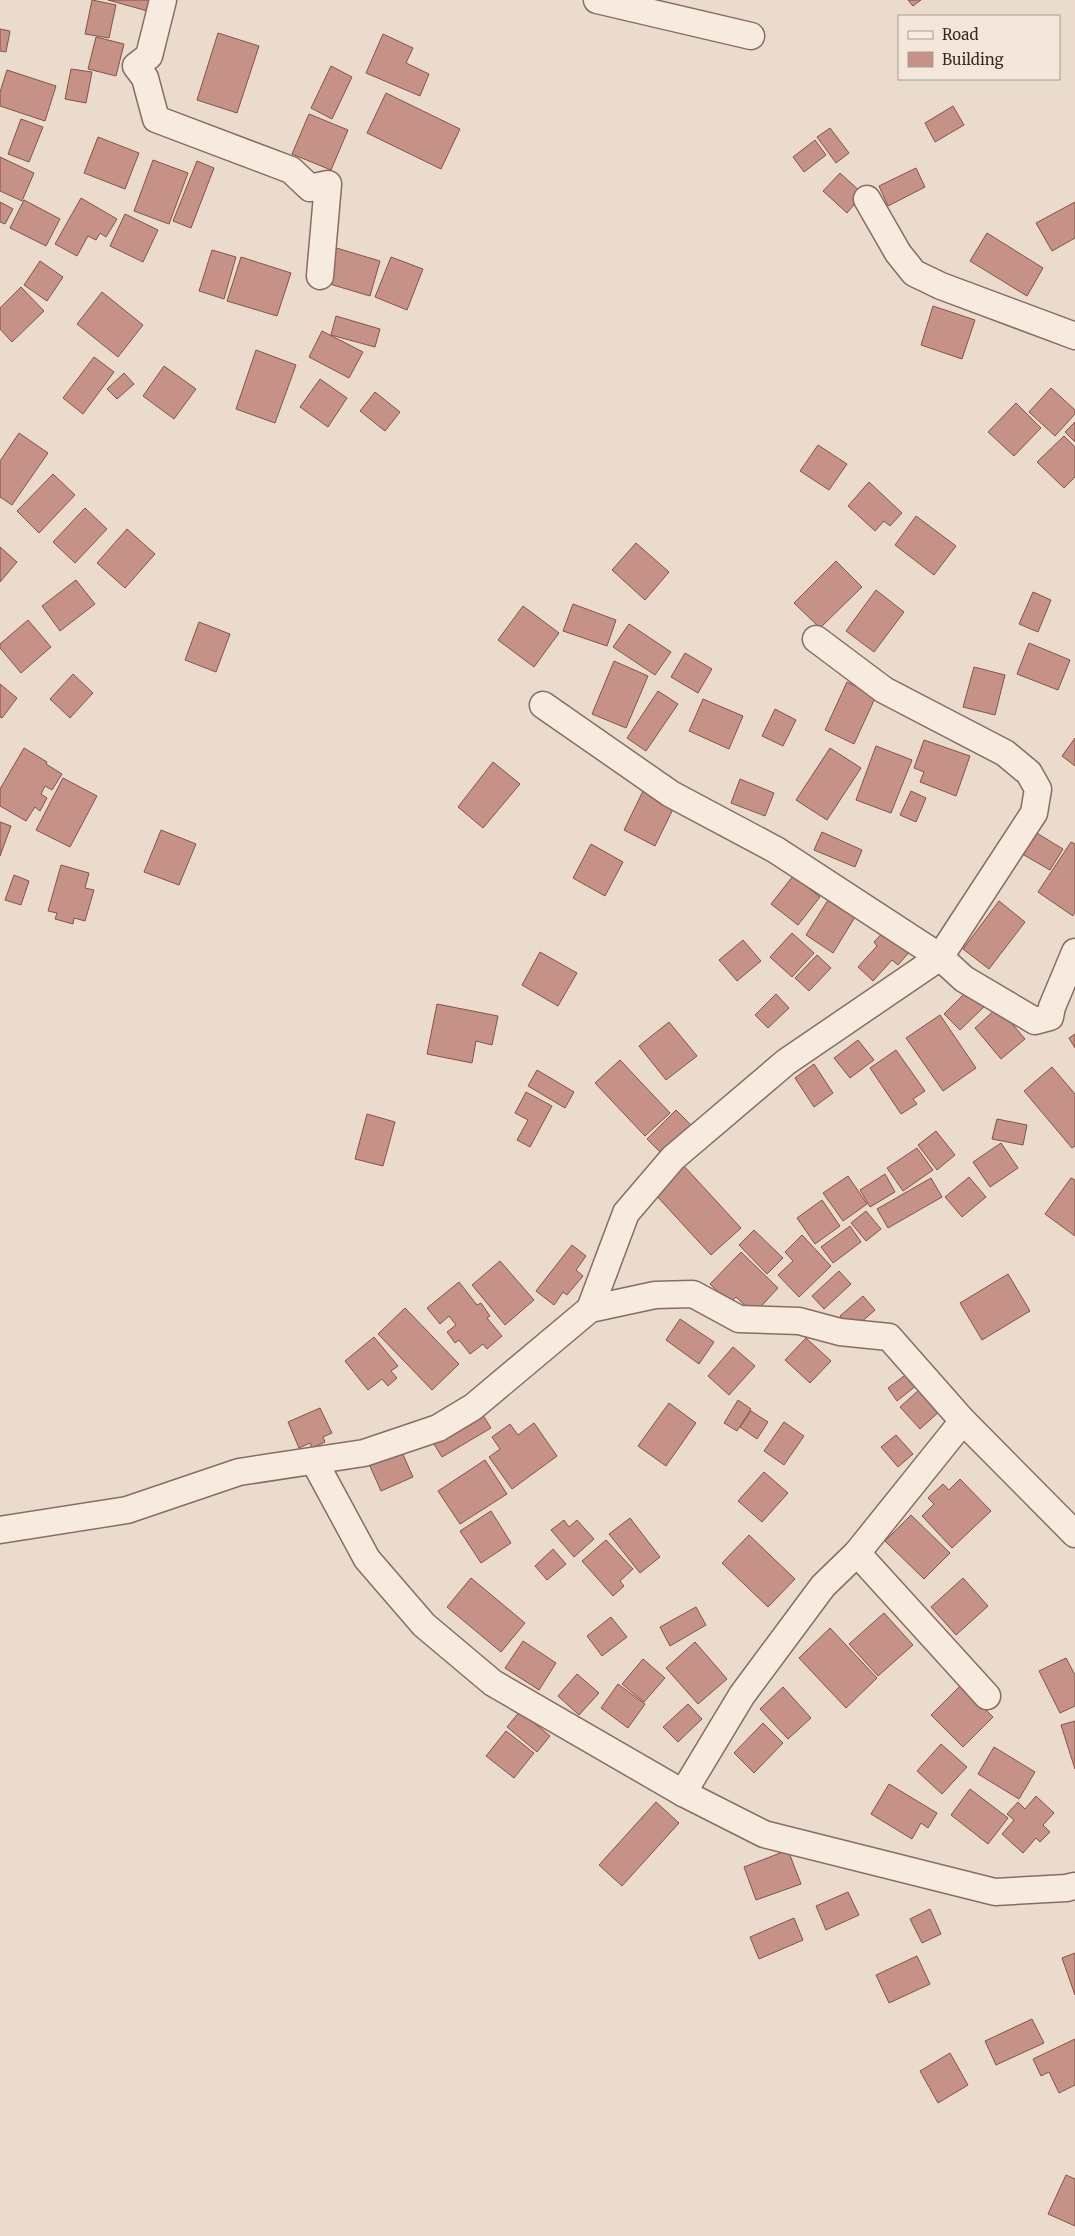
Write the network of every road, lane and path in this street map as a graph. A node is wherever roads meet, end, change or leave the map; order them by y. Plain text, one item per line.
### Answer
1 (163, 0) edge
2 (597, 0) edge
3 (751, 36) dead end
4 (867, 199) dead end
5 (320, 276) dead end
6 (1075, 336) edge
7 (816, 639) dead end
8 (543, 705) dead end
9 (1075, 952) edge
10 (940, 957) junction
11 (590, 1309) junction
12 (963, 1421) junction
13 (314, 1461) junction
14 (0, 1530) edge
15 (1075, 1534) edge
16 (856, 1553) junction
17 (987, 1696) dead end
18 (683, 1793) junction
19 (1075, 1886) edge

1 - 5 street
2 - 3 street
4 - 6 street
7 - 10 street
8 - 10 street
9 - 10 street
10 - 11 street
11 - 12 street
11 - 13 street
12 - 15 street
12 - 16 street
13 - 14 street
13 - 18 street
16 - 17 street
16 - 18 street
18 - 19 street

